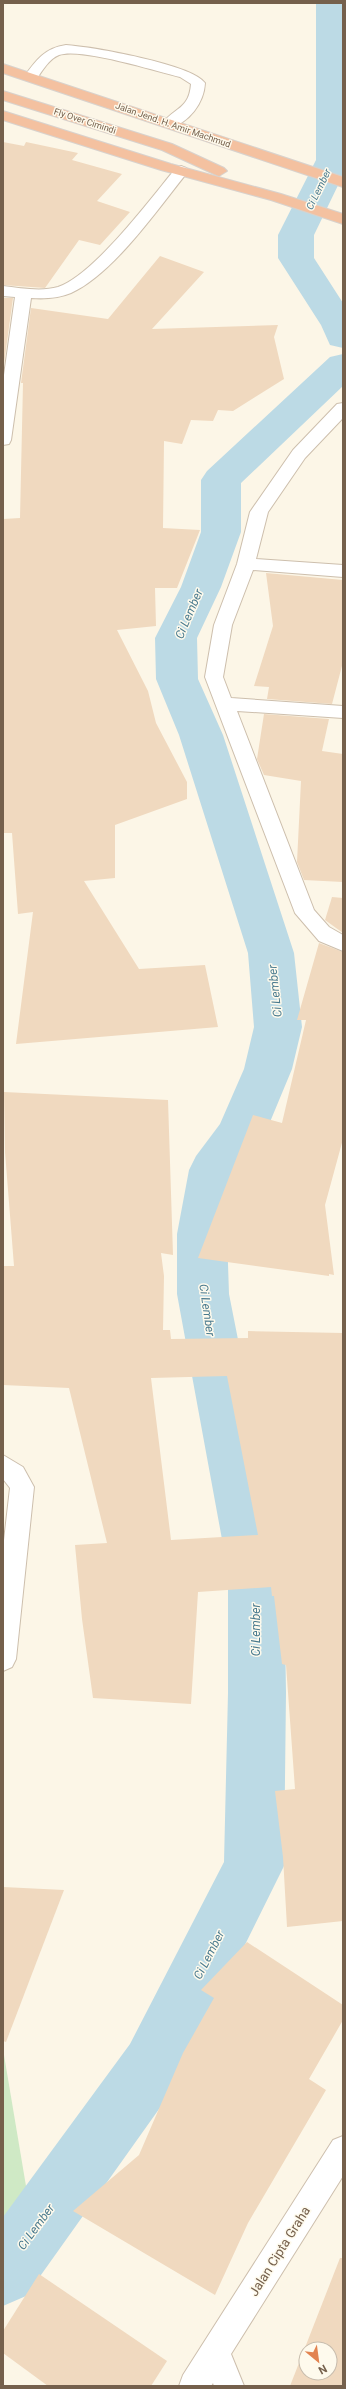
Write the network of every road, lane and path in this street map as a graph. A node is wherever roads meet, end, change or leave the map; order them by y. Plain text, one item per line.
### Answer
1 (3, 68) edge
2 (31, 77) junction
3 (3, 95) edge
4 (3, 115) edge
5 (169, 124) junction
6 (167, 147) junction
7 (181, 171) junction
8 (312, 172) junction
9 (343, 182) edge
10 (283, 199) junction
11 (341, 218) edge
12 (3, 291) edge
13 (24, 293) junction
14 (343, 408) edge
15 (3, 440) edge
16 (246, 564) junction
17 (343, 571) edge
18 (223, 704) junction
19 (343, 712) edge
20 (343, 943) edge
21 (3, 1465) edge
22 (3, 1659) edge
23 (343, 2150) edge
24 (216, 2352) junction
25 (194, 2386) edge
26 (229, 2386) edge

1 - 2 highway, Jalan Jend. H. Amir Machmud
2 - 5 highway, Jalan Jend. H. Amir Machmud
2 - 5 lane
3 - 6 highway, Fly Over Cimindi
4 - 7 highway
5 - 8 highway, Jalan Jend. H. Amir Machmud
6 - 8 highway, Fly Over Cimindi
6 - 10 highway, Fly Over Cimindi
7 - 10 highway
7 - 13 street
8 - 9 highway, Jalan Jend. H. Amir Machmud
10 - 11 highway
12 - 13 street
13 - 15 street
14 - 16 street
16 - 17 street
16 - 18 street
18 - 19 street
18 - 20 street
21 - 22 street
23 - 24 street, Jalan Cipta Graha
24 - 25 street, Jalan Cipta Graha
24 - 26 street

